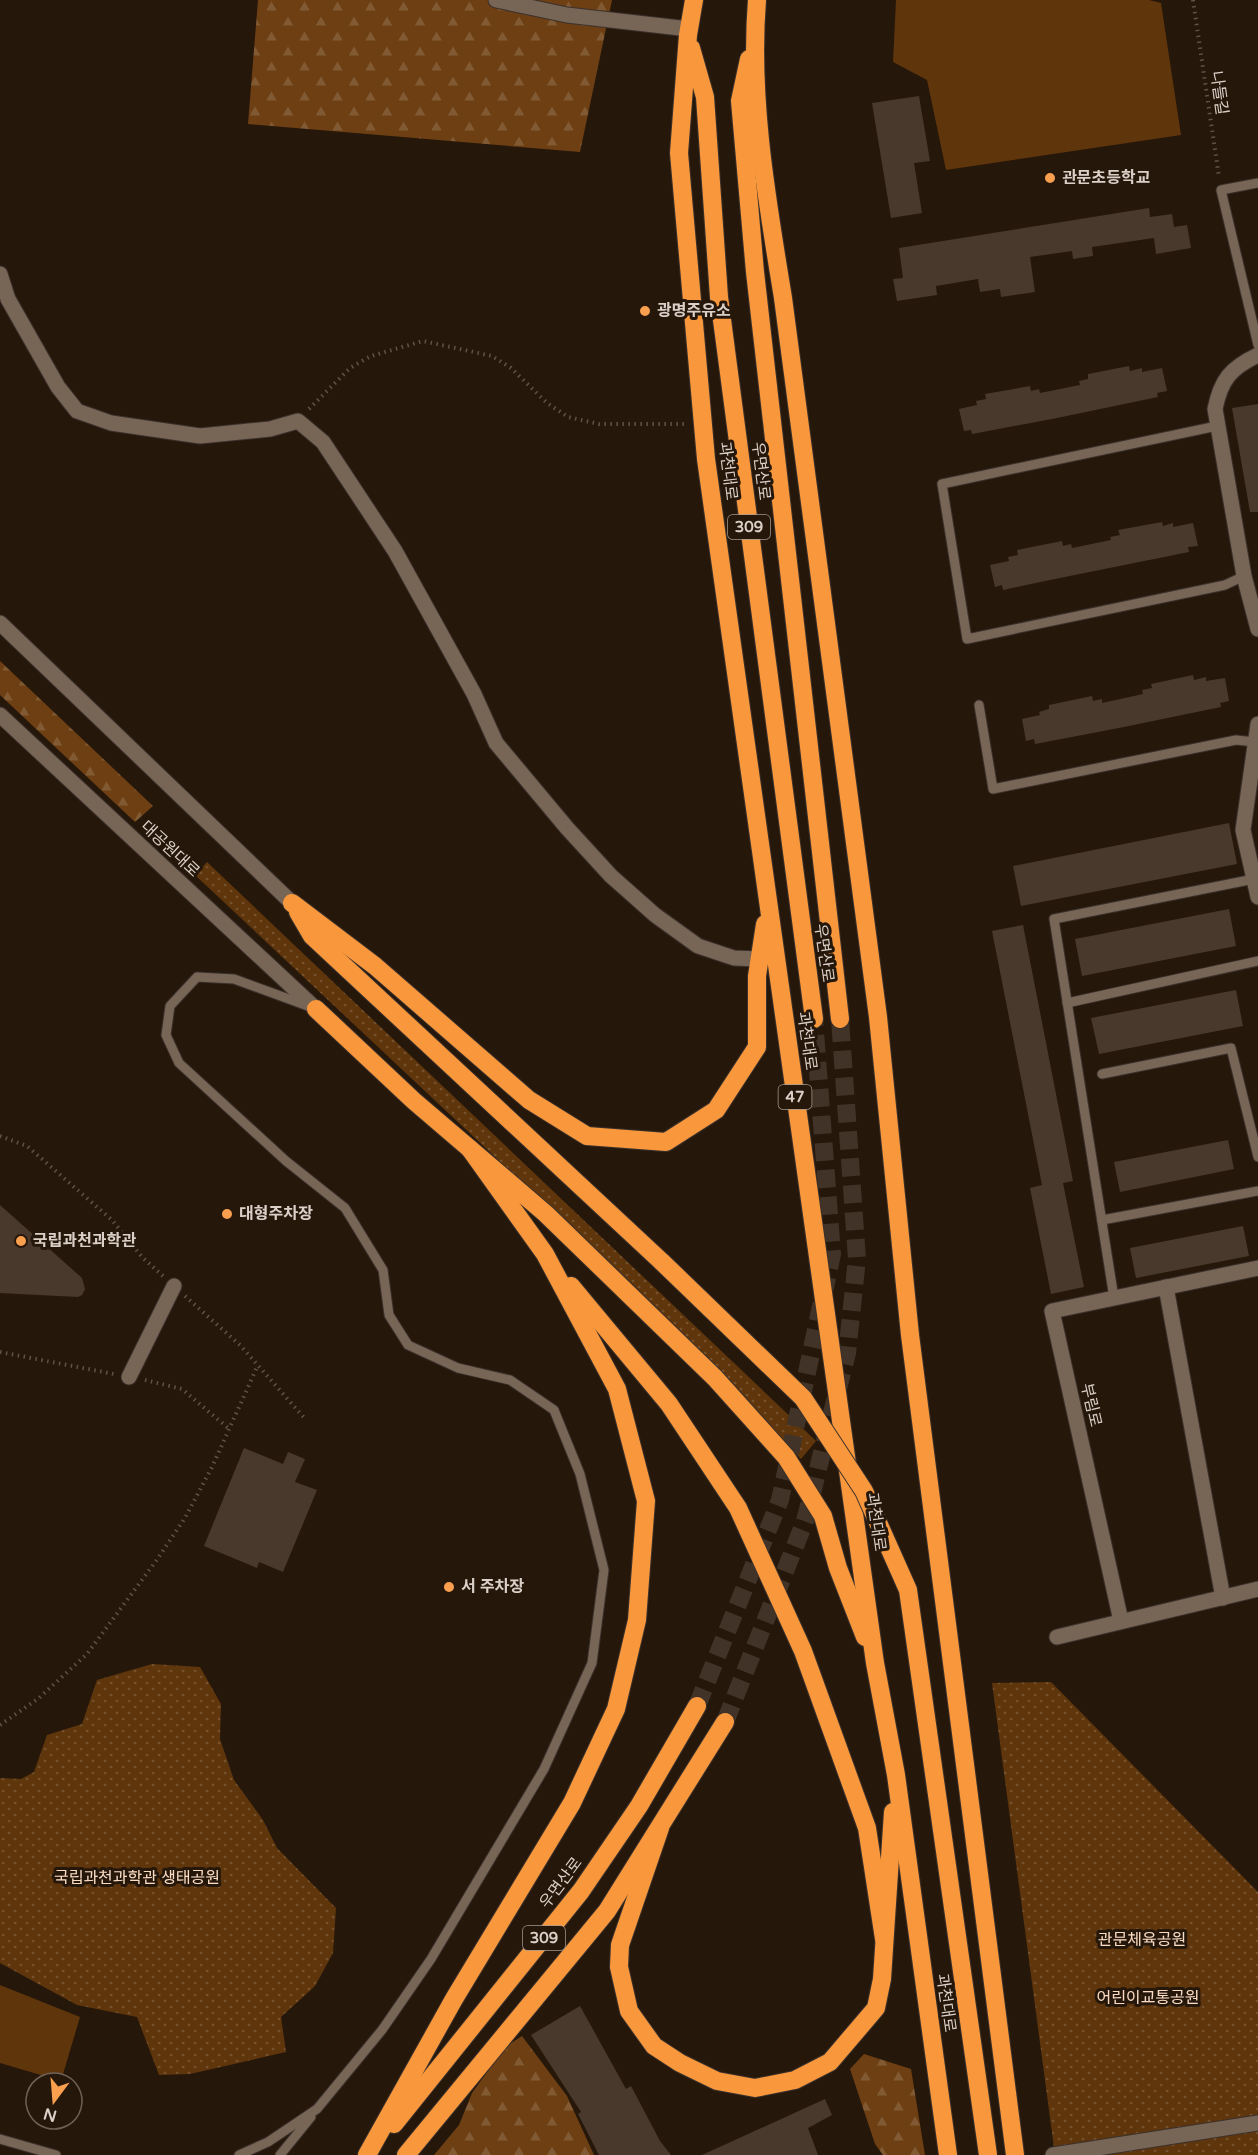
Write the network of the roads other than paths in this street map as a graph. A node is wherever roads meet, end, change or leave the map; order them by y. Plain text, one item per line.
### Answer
1 (496, 0) edge
2 (694, 0) edge
3 (757, 0) edge
4 (688, 32) junction
5 (754, 37) junction
6 (1258, 183) edge
7 (0, 274) edge
8 (1258, 345) edge
9 (1258, 355) edge
10 (1217, 426) junction
11 (1244, 576) junction
12 (0, 623) edge
13 (1258, 629) edge
14 (979, 705) dead end
15 (0, 715) edge
16 (1258, 724) edge
17 (1255, 742) junction
18 (1253, 790) edge
19 (1254, 879) junction
20 (1258, 897) edge
21 (292, 903) junction
22 (768, 908) junction
23 (759, 959) junction
24 (1258, 961) edge
25 (1067, 1003) junction
26 (316, 1010) junction
27 (840, 1019) tunnel mouth
28 (814, 1020) tunnel mouth
29 (1102, 1074) dead end
30 (470, 1149) junction
31 (1258, 1157) edge
32 (1258, 1191) edge
33 (1102, 1220) junction
34 (545, 1254) junction
35 (1258, 1268) edge
36 (174, 1286) road end
37 (1166, 1287) junction
38 (1114, 1298) junction
39 (129, 1377) dead end
40 (1258, 1589) edge
41 (1222, 1598) junction
42 (1121, 1622) junction
43 (1057, 1637) dead end
44 (874, 1663) junction
45 (697, 1706) tunnel mouth
46 (725, 1722) tunnel mouth
47 (896, 1775) junction
48 (660, 1828) junction
49 (884, 1939) junction
50 (317, 2109) junction
51 (1258, 2123) edge
52 (0, 2139) edge
53 (56, 2155) edge
54 (239, 2155) edge
55 (280, 2155) edge
56 (368, 2155) edge
57 (406, 2155) edge
58 (948, 2155) edge
59 (988, 2155) edge
60 (1016, 2155) edge
61 (1053, 2155) edge

1 - 4 street
2 - 4 highway, 과천대로 / 47
3 - 5 highway
4 - 22 highway, 과천대로 / 47
4 - 28 highway, 우면산로 / 309
5 - 27 highway, 우면산로 / 309
5 - 60 highway
6 - 8 lane
7 - 23 street
9 - 10 street
10 - 11 street
10 - 11 lane
11 - 13 street
12 - 21 street
14 - 17 lane
15 - 26 street, 대공원대로
16 - 17 street
17 - 18 street
18 - 19 street
19 - 20 street
19 - 25 lane
21 - 23 highway
21 - 59 highway, bridge
22 - 23 highway
22 - 44 highway, 과천대로 / 47
24 - 25 lane
25 - 33 lane
26 - 30 highway
26 - 50 lane
29 - 31 lane
30 - 34 highway
30 - 44 highway
32 - 33 lane
33 - 38 lane
34 - 49 highway
34 - 56 highway
35 - 37 street, 부림로
36 - 39 street
37 - 38 street, 부림로
37 - 41 street
38 - 42 street, 부림로
40 - 41 street
41 - 42 street
42 - 43 street
44 - 47 highway, 과천대로 / 47
45 - 56 highway, 우면산로 / 309
46 - 48 highway, 309
47 - 49 highway
47 - 58 highway, 과천대로 / 47
48 - 49 highway
48 - 57 highway, 309
50 - 54 lane
50 - 55 lane
51 - 61 street
52 - 53 lane

